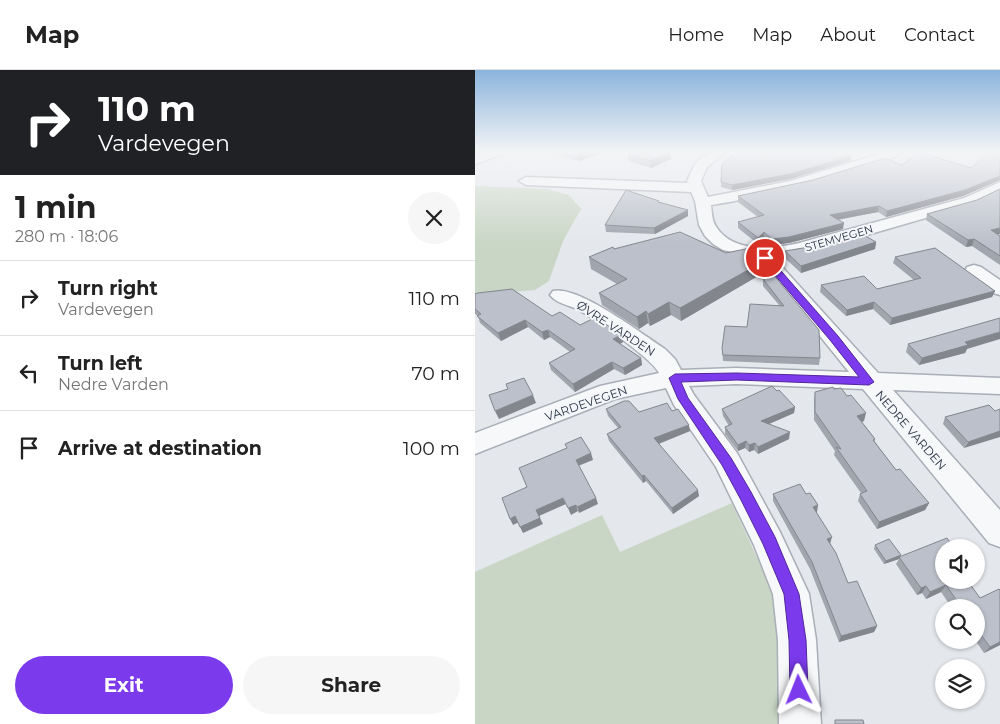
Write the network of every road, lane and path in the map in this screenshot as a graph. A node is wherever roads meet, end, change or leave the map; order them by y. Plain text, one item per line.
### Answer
1 (555, 183) edge
2 (695, 183) edge
3 (800, 183) edge
4 (1000, 186) edge
5 (699, 195) junction
6 (765, 258) edge
7 (974, 271) dead end
8 (1000, 289) edge
9 (560, 295) dead end
10 (675, 378) junction
11 (869, 382) junction
12 (1000, 386) edge
13 (475, 444) edge
14 (1000, 533) edge
15 (800, 724) edge

1 - 5 street
2 - 5 street, STEMVEGEN
3 - 5 street
4 - 5 street, STEMVEGEN
6 - 11 street, NEDRE VARDEN
7 - 8 street
9 - 10 street, ØVRE VARDEN
10 - 11 street, VARDEVEGEN
10 - 13 street, VARDEVEGEN
10 - 15 street, ØVRE VARDEN
11 - 12 street, VARDEVEGEN
11 - 14 street, NEDRE VARDEN

